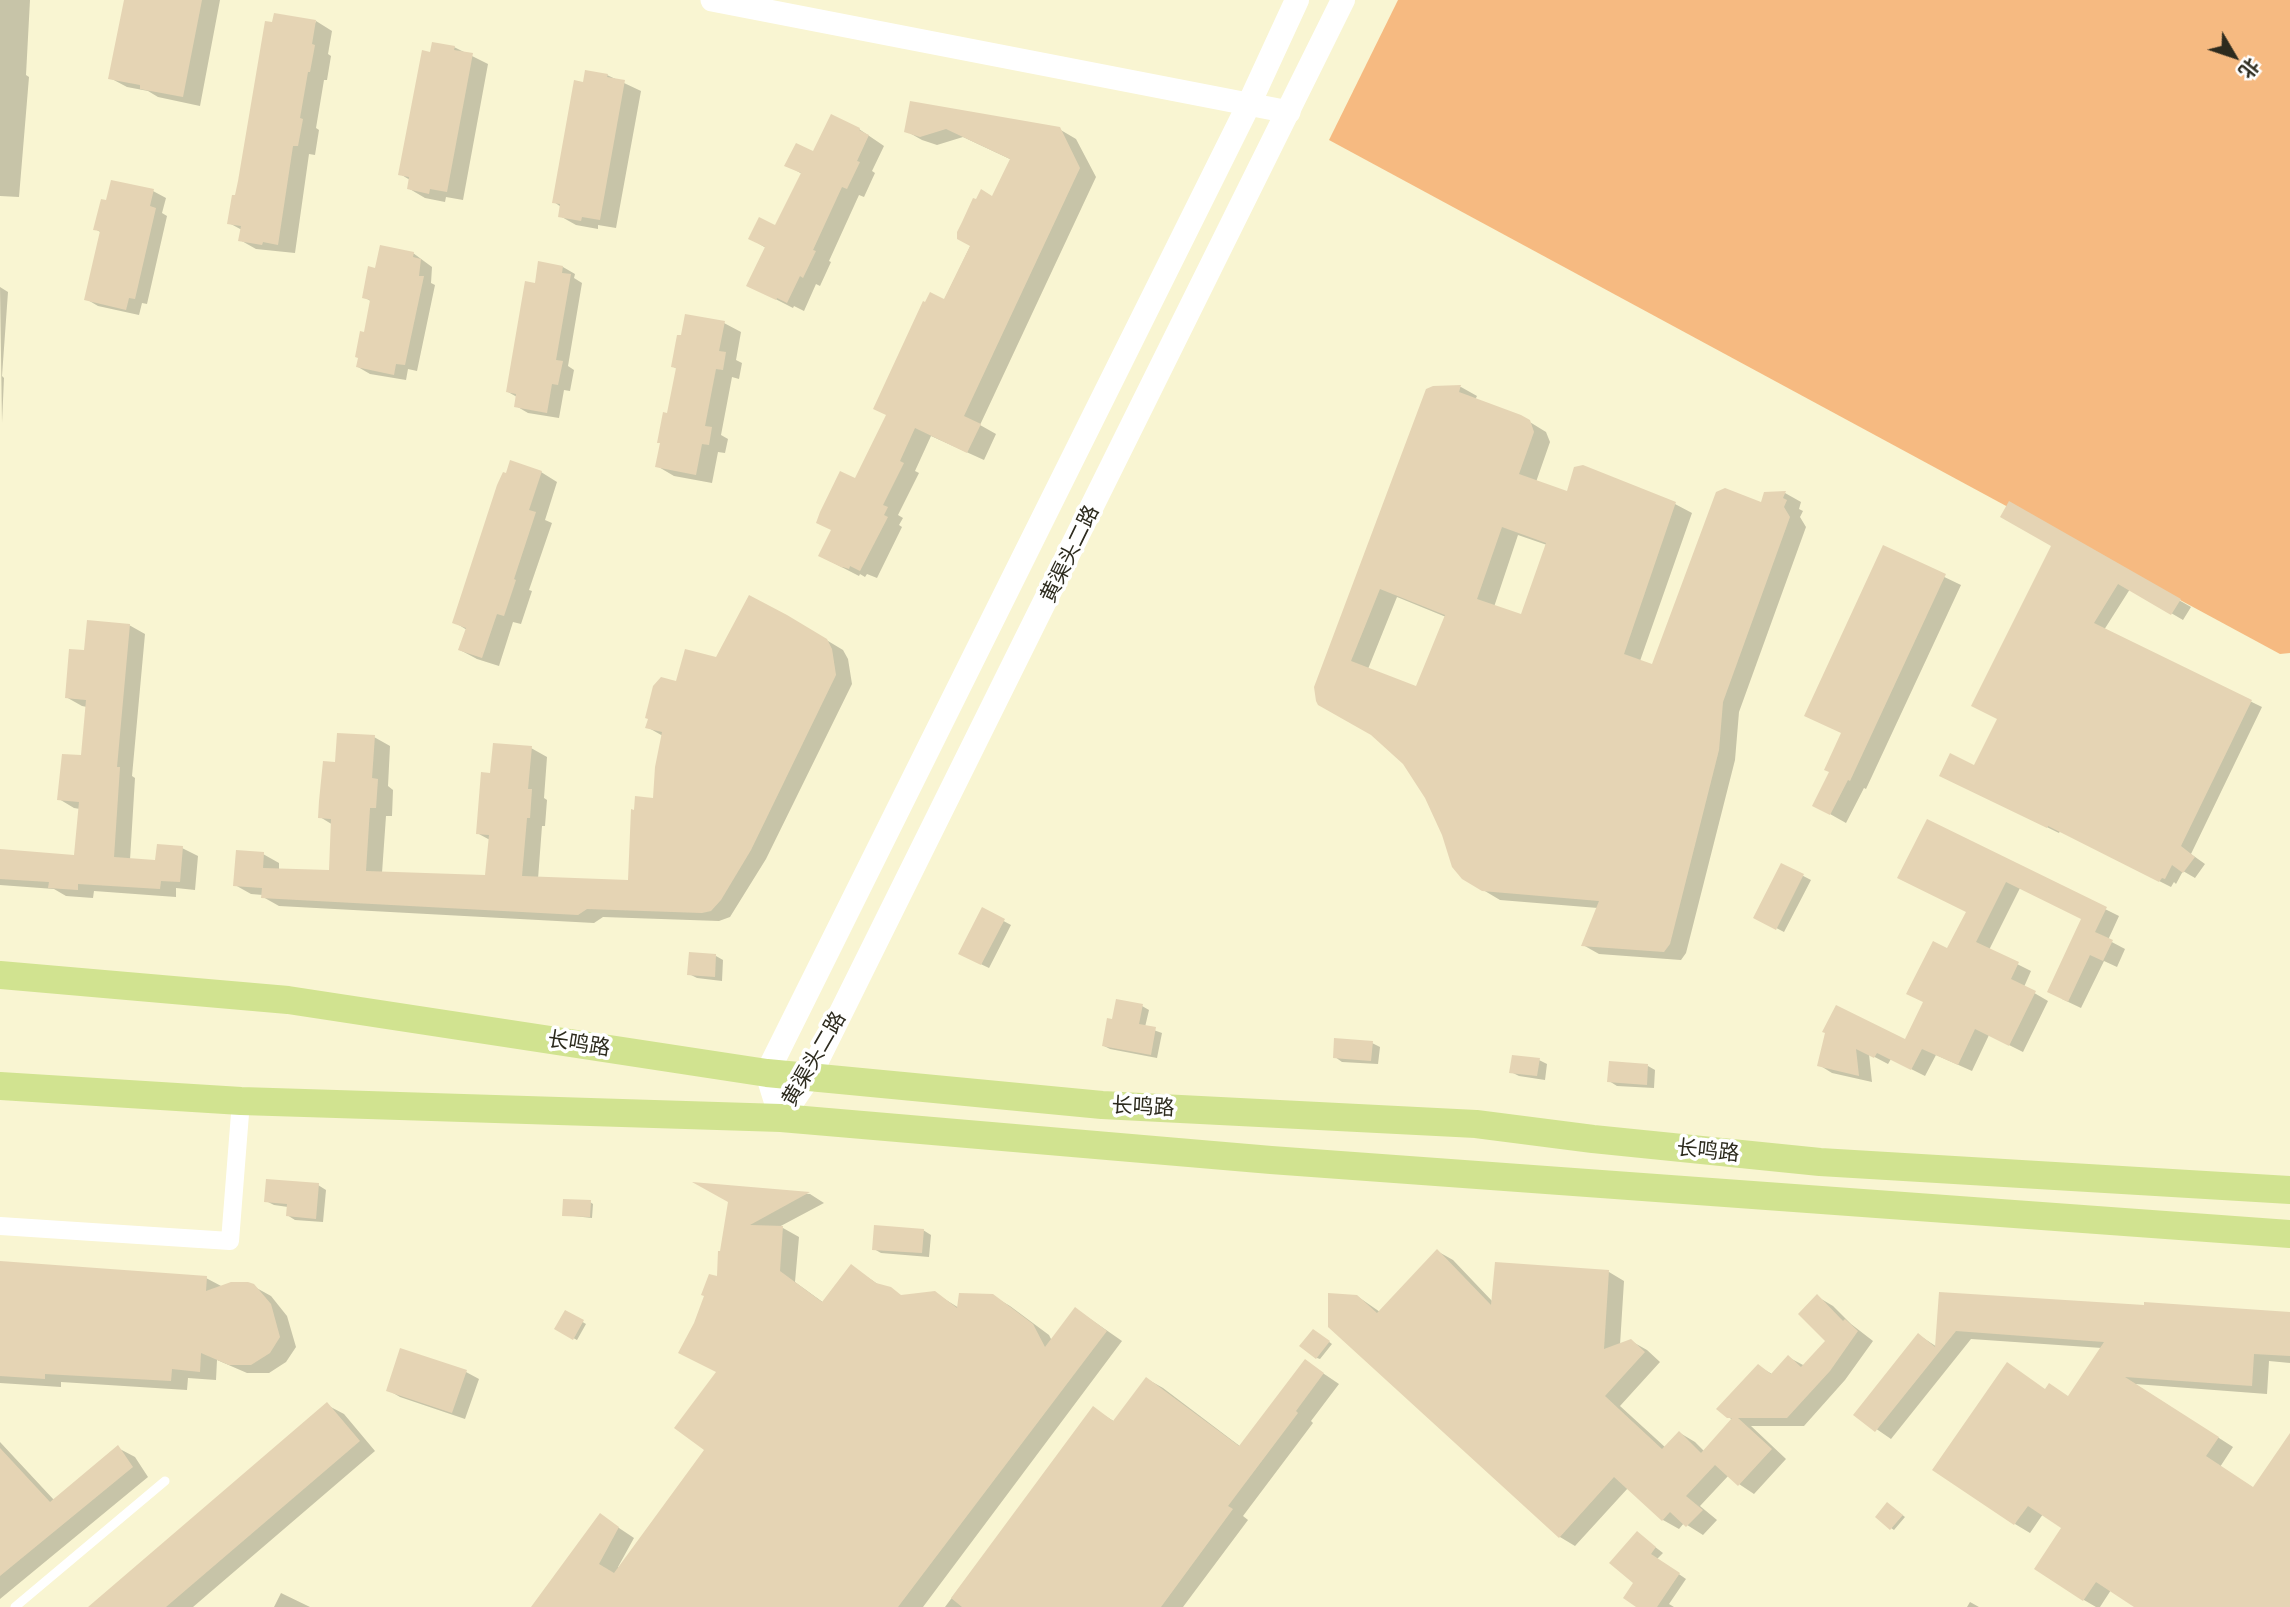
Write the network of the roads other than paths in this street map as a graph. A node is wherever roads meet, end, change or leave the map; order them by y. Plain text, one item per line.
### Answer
1 (712, 0) edge
2 (1297, 0) edge
3 (1343, 0) edge
4 (1249, 104) junction
5 (1289, 112) junction
6 (0, 975) edge
7 (767, 1073) junction
8 (809, 1077) junction
9 (0, 1086) edge
10 (241, 1101) junction
11 (781, 1118) junction
12 (2290, 1189) edge
13 (0, 1226) edge
14 (2290, 1234) edge
15 (165, 1481) dead end
16 (15, 1607) edge

1 - 4 street
2 - 4 main road, 黄渠头二路
3 - 5 main road, 黄渠头二路
4 - 5 street
4 - 7 main road, 黄渠头二路
5 - 8 main road, 黄渠头二路
6 - 7 main road, 长鸣路
7 - 8 main road, 长鸣路
7 - 11 main road, 黄渠头二路
8 - 11 main road, 黄渠头二路
8 - 12 main road, 长鸣路
9 - 10 main road, 长鸣路
10 - 11 main road, 长鸣路
10 - 13 street
11 - 14 main road, 长鸣路
15 - 16 lane

